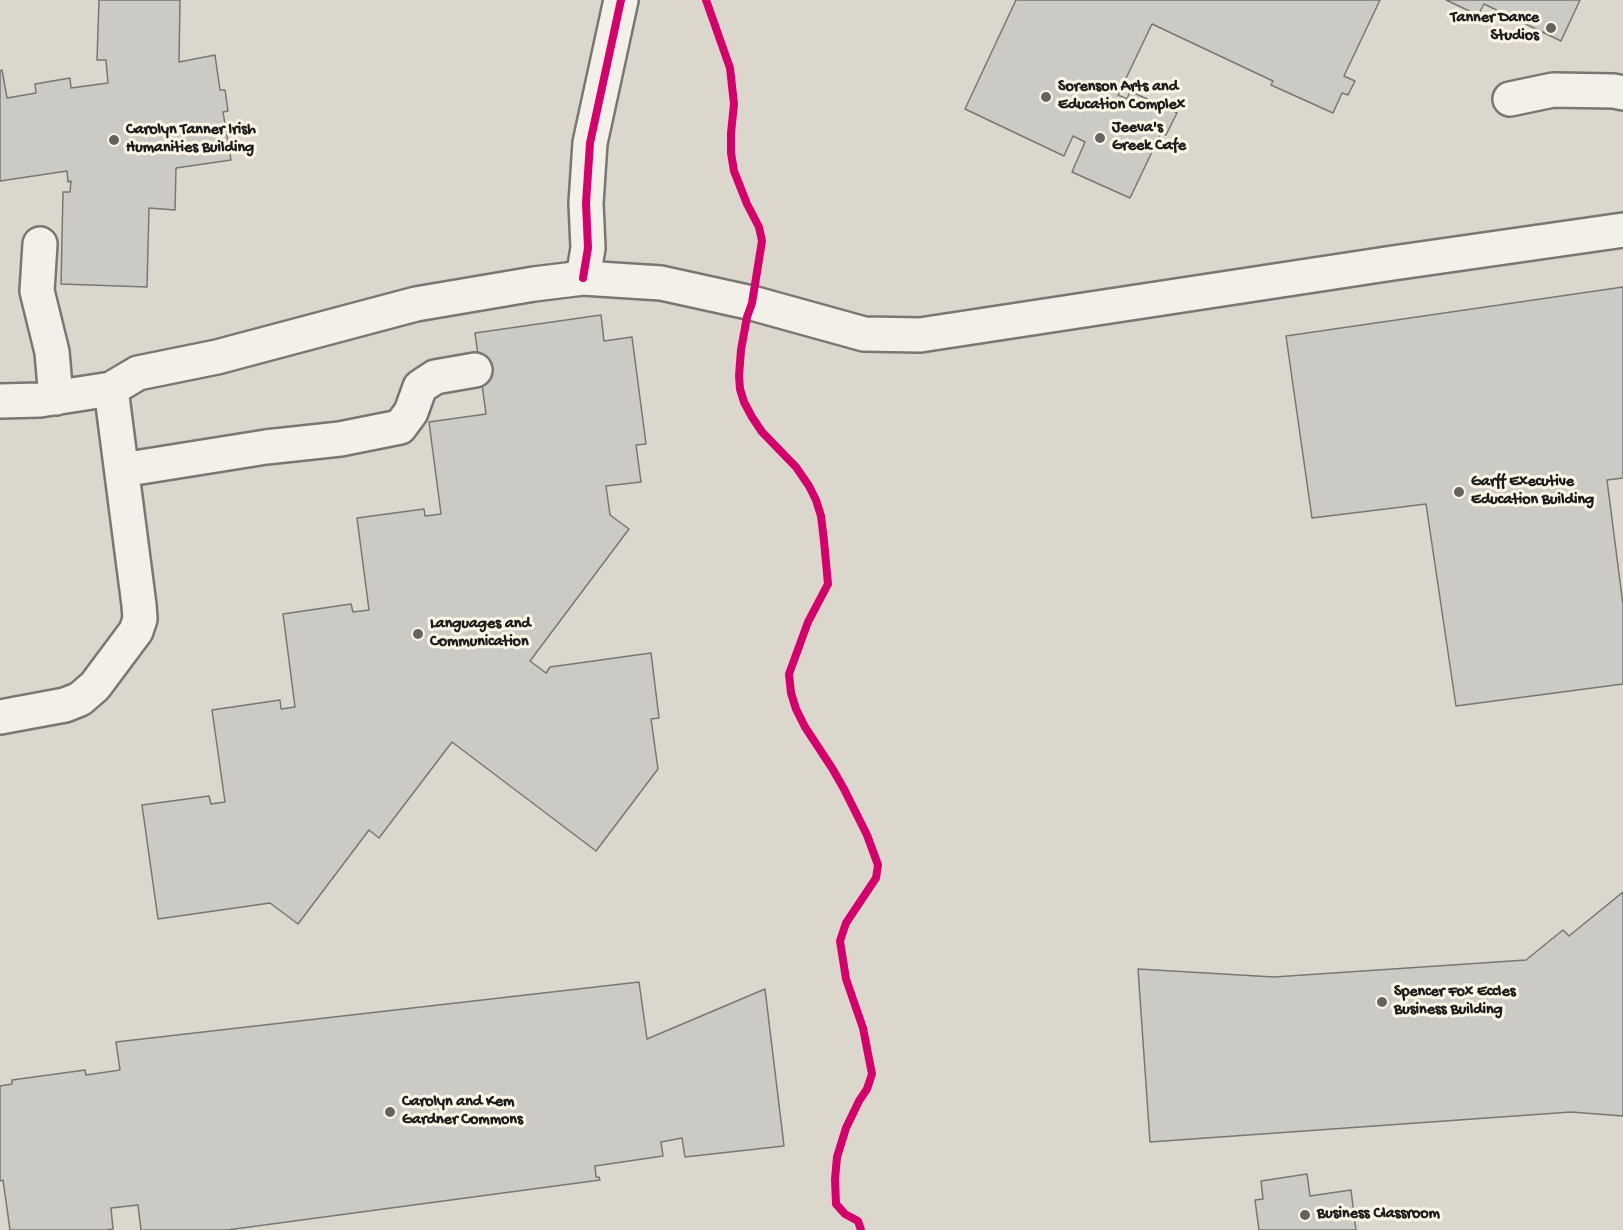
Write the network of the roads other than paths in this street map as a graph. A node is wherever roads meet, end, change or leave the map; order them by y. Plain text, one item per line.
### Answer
1 (621, 0) edge
2 (1623, 93) edge
3 (1510, 99) dead end
4 (1623, 230) edge
5 (40, 244) dead end
6 (583, 278) junction
7 (475, 370) dead end
8 (111, 389) junction
9 (56, 398) junction
10 (0, 401) edge
11 (122, 470) junction
12 (0, 717) edge

1 - 6 lane
2 - 3 lane
4 - 6 lane
5 - 9 lane
6 - 8 lane
7 - 11 lane
8 - 9 lane
8 - 11 lane
9 - 10 lane
11 - 12 lane

